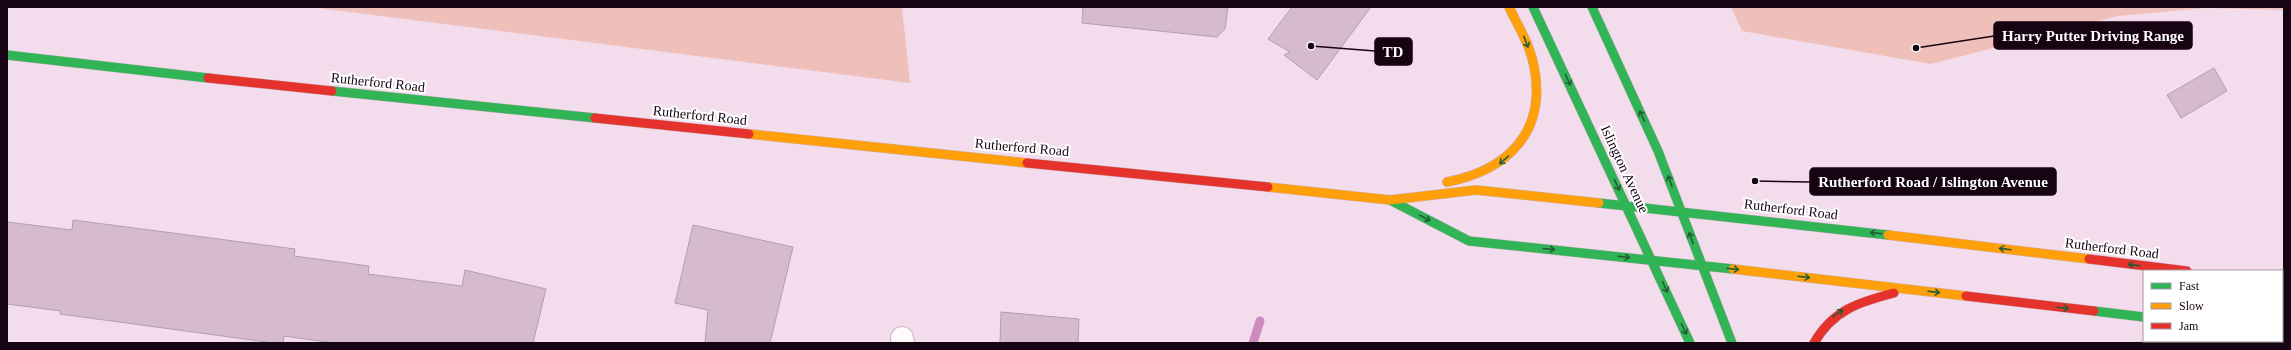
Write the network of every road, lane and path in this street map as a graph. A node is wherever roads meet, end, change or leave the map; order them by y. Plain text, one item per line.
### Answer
1 (1509, 7) edge
2 (1533, 7) edge
3 (1592, 7) edge
4 (7, 55) edge
5 (1435, 183) dead end
6 (1382, 189) dead end
7 (1336, 193) junction
8 (1390, 200) junction
9 (1626, 205) junction
10 (1681, 211) junction
11 (1652, 260) junction
12 (1701, 266) junction
13 (2179, 270) edge
14 (1911, 290) junction
15 (2143, 317) edge
16 (1690, 343) edge
17 (1732, 343) edge
18 (1814, 343) edge

1 -> 5 main road
2 -> 9 main road, Islington Avenue
10 -> 3 main road
4 - 7 main road, Rutherford Road
6 - 7 main road
7 - 8 main road, Rutherford Road
8 - 9 main road, Rutherford Road
8 -> 11 main road, Rutherford Road
9 - 10 main road, Rutherford Road
9 - 11 main road, Islington Avenue
12 -> 10 main road
13 -> 10 main road, Rutherford Road
11 - 12 main road, Rutherford Road
11 -> 16 main road, Islington Avenue
12 -> 14 main road, Rutherford Road
12 - 17 main road
14 -> 15 main road, Rutherford Road
18 -> 14 main road

